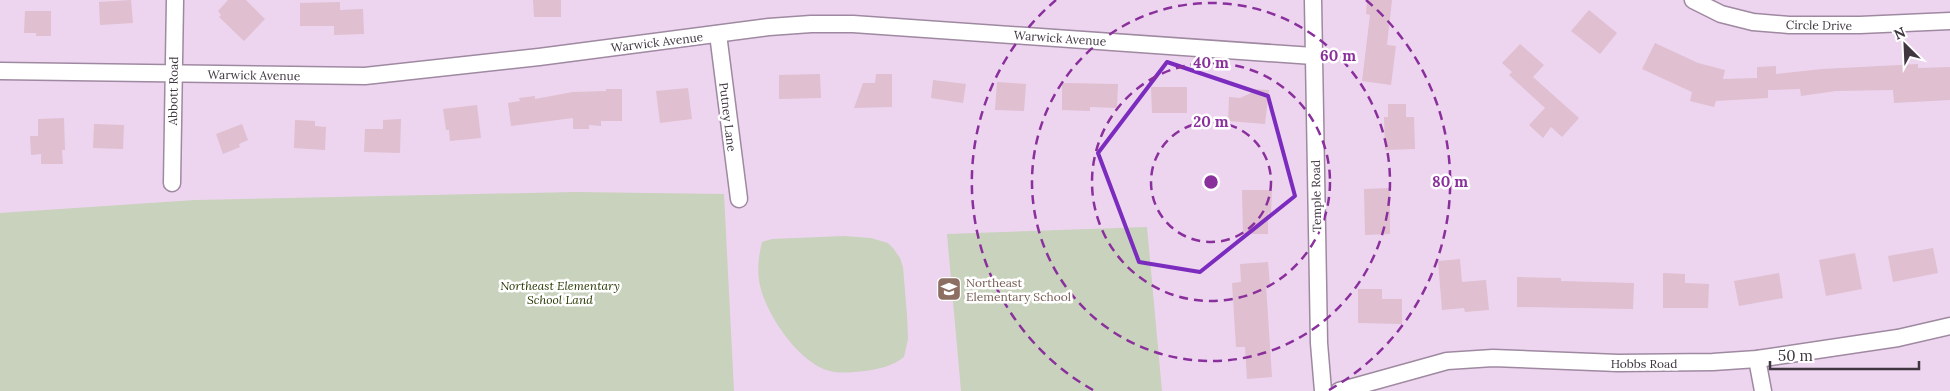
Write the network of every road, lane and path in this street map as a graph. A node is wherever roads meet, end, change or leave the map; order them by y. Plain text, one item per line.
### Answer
1 (175, 0) edge
2 (1313, 0) edge
3 (1693, 0) edge
4 (1950, 22) edge
5 (718, 34) junction
6 (1313, 56) junction
7 (0, 71) edge
8 (174, 74) junction
9 (172, 183) dead end
10 (739, 200) dead end
11 (1950, 326) edge
12 (1757, 358) junction
13 (1323, 391) edge
14 (1339, 391) edge
15 (1763, 391) edge

1 - 8 street, Abbott Road
2 - 6 street, Temple Road
3 - 4 street, Circle Drive
5 - 6 street, Warwick Avenue
5 - 8 street, Warwick Avenue
5 - 10 street, Putney Lane
6 - 13 street, Temple Road
7 - 8 street, Warwick Avenue
8 - 9 street, Abbott Road
11 - 12 street, Hobbs Road
12 - 14 street, Hobbs Road
12 - 15 street

